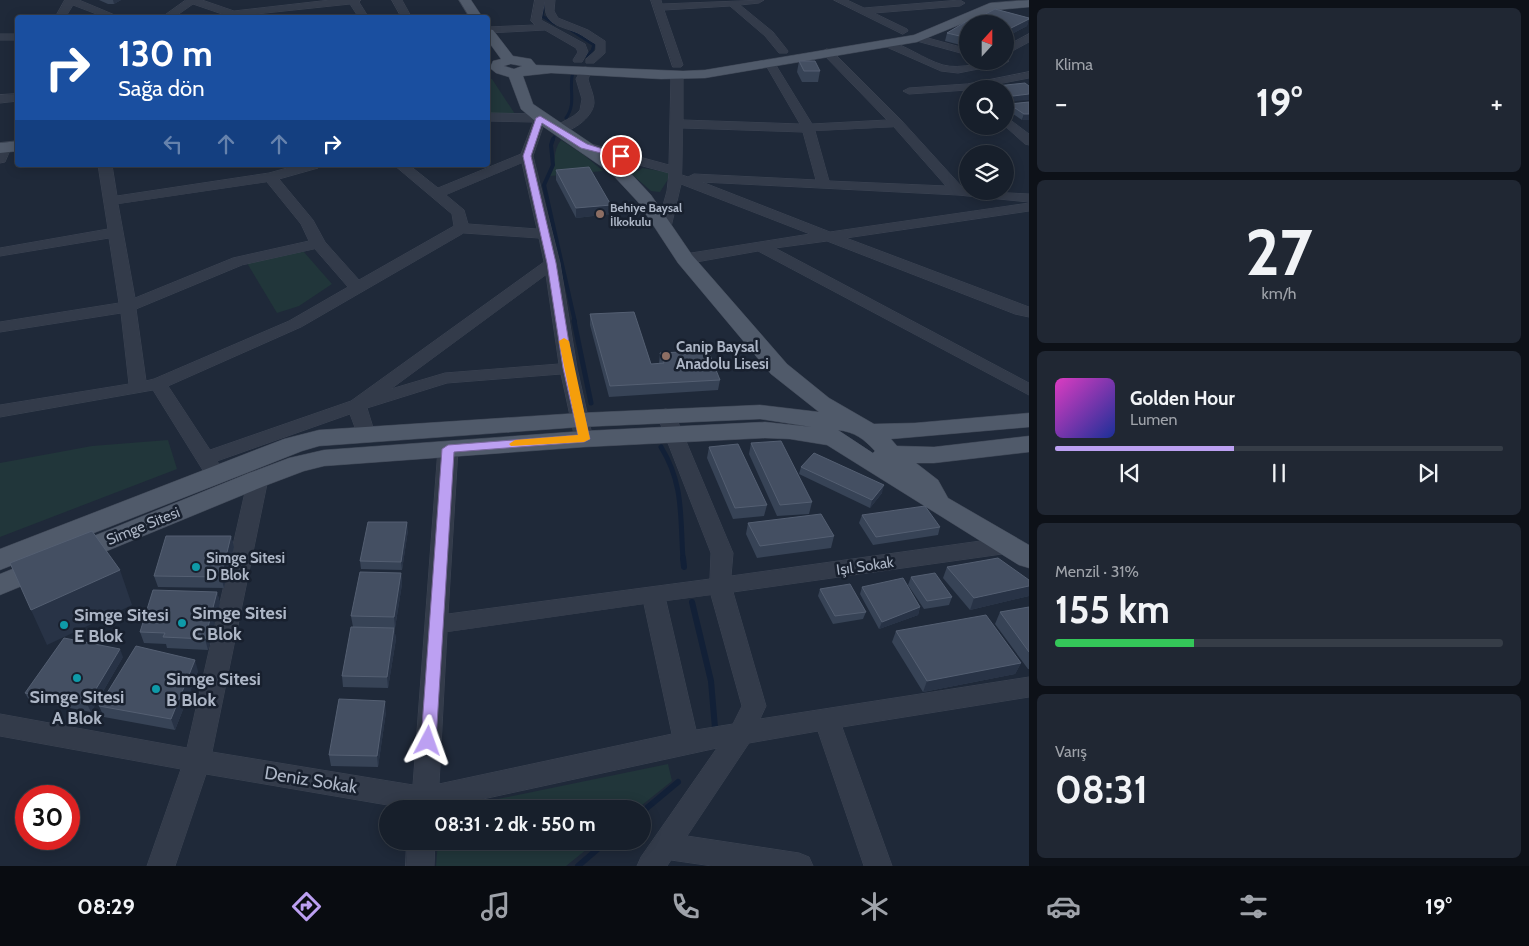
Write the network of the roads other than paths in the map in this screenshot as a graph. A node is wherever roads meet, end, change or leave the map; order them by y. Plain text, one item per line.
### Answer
1 (70, 0) edge
2 (192, 0) edge
3 (234, 0) edge
4 (354, 0) edge
5 (397, 0) edge
6 (465, 0) edge
7 (540, 0) edge
8 (550, 0) edge
9 (759, 0) edge
10 (839, 0) edge
11 (966, 1) edge
12 (731, 2) edge
13 (657, 3) edge
14 (1029, 3) edge
15 (864, 11) junction
16 (62, 15) edge
17 (110, 15) edge
18 (170, 15) edge
19 (239, 15) edge
20 (362, 15) edge
21 (405, 15) edge
22 (474, 15) edge
23 (568, 25) junction
24 (546, 27) junction
25 (903, 31) junction
26 (490, 32) edge
27 (490, 35) edge
28 (0, 37) edge
29 (15, 37) edge
30 (1029, 37) edge
31 (917, 38) junction
32 (886, 43) junction
33 (1014, 46) edge
34 (959, 50) edge
35 (782, 51) junction
36 (828, 52) junction
37 (769, 62) junction
38 (585, 64) junction
39 (509, 66) edge
40 (1019, 69) edge
41 (677, 70) junction
42 (490, 74) edge
43 (989, 80) edge
44 (959, 88) edge
45 (909, 91) dead end
46 (15, 97) edge
47 (0, 99) edge
48 (490, 117) edge
49 (540, 118) junction
50 (897, 123) junction
51 (677, 124) junction
52 (808, 128) junction
53 (1014, 128) edge
54 (559, 130) junction
55 (15, 135) edge
56 (1029, 141) edge
57 (584, 146) junction
58 (4, 147) edge
59 (527, 156) junction
60 (105, 167) edge
61 (302, 167) edge
62 (403, 167) edge
63 (276, 172) edge
64 (675, 180) junction
65 (824, 186) junction
66 (958, 191) junction
67 (436, 194) junction
68 (1029, 198) edge
69 (645, 199) junction
70 (111, 202) junction
71 (1029, 207) edge
72 (664, 227) junction
73 (461, 228) junction
74 (116, 232) junction
75 (545, 234) junction
76 (827, 236) junction
77 (318, 244) junction
78 (760, 246) junction
79 (0, 252) edge
80 (685, 259) junction
81 (552, 263) junction
82 (358, 288) junction
83 (128, 307) junction
84 (1029, 312) edge
85 (0, 327) edge
86 (568, 368) junction
87 (779, 368) junction
88 (158, 384) junction
89 (138, 388) junction
90 (790, 390) junction
91 (1029, 390) edge
92 (357, 405) junction
93 (0, 411) edge
94 (760, 412) junction
95 (812, 418) junction
96 (1029, 420) edge
97 (670, 424) junction
98 (862, 428) junction
99 (582, 429) junction
100 (366, 434) junction
101 (843, 444) junction
102 (1029, 444) edge
103 (448, 449) junction
104 (891, 455) junction
105 (934, 455) junction
106 (211, 467) junction
107 (258, 479) junction
108 (934, 495) junction
109 (1019, 552) edge
110 (0, 560) edge
111 (0, 585) edge
112 (720, 586) junction
113 (652, 595) junction
114 (436, 625) junction
115 (1029, 687) edge
116 (827, 720) junction
117 (0, 725) edge
118 (740, 735) junction
119 (686, 742) junction
120 (197, 761) junction
121 (403, 800) edge
122 (424, 800) edge
123 (441, 800) edge
124 (421, 850) edge
125 (658, 856) edge
126 (161, 866) edge
127 (420, 866) edge
128 (799, 866) edge
129 (878, 866) edge

1 - 16 street
1 - 17 street
2 - 18 street
2 - 19 street
3 - 19 street
4 - 19 street
4 - 20 street
5 - 21 street
6 - 22 main road
7 - 24 street
8 - 23 street
9 - 12 street
10 - 15 street
11 - 15 street
11 - 25 main road
12 - 13 street
12 - 35 street
13 - 41 street
14 - 31 main road
15 - 25 street
23 - 24 street
23 - 38 street
24 - 26 street
24 - 38 street
25 - 35 main road
27 - 39 main road
28 - 29 street
30 - 33 street
31 - 32 main road
31 - 34 street
32 - 36 main road
32 - 40 street
35 - 41 main road
36 - 37 main road
36 - 50 street
37 - 41 main road
37 - 52 street
38 - 39 main road
38 - 41 main road
38 - 54 street
39 - 42 main road
39 - 49 main road
40 - 43 street
41 - 51 street
44 - 45 street
46 - 47 street
48 - 49 street
49 - 54 main road
49 - 59 street
50 - 52 street
50 - 66 street
51 - 52 street
51 - 64 street
52 - 65 street
53 - 56 street
54 - 57 main road
55 - 58 main road
57 - 64 street
57 - 69 main road
59 - 67 street
59 - 75 street
60 - 70 street
61 - 63 street
62 - 67 street
63 - 70 street
63 - 77 street
64 - 65 street
64 - 69 street
64 - 72 street
64 - 76 street
65 - 66 street
66 - 68 street
67 - 73 street
69 - 72 main road
70 - 74 street
71 - 76 street
72 - 80 main road
73 - 75 street
73 - 82 street
74 - 79 street
74 - 83 street
75 - 81 street
76 - 78 street
76 - 84 street
77 - 82 street
77 - 83 street
78 - 80 street
78 - 91 street
80 - 87 main road
81 - 86 street
81 - 92 street
82 - 88 street
83 - 85 street
83 - 89 street
86 - 92 street
86 - 99 street
87 - 90 main road
87 - 98 main road
88 - 89 street
88 - 106 street
89 - 93 street
90 - 94 main road
90 - 95 main road
92 - 100 street
92 - 106 street
94 - 95 main road
94 - 97 main road
95 - 98 main road
95 - 101 main road
96 - 98 main road
97 - 99 main road
97 - 101 main road
97 - 112 street
98 - 104 main road
99 - 100 main road
99 - 103 main road, Simge Sitesi
100 - 106 main road
101 - 104 main road
101 - 108 main road
102 - 105 main road
103 - 107 main road, Simge Sitesi
103 - 114 street
104 - 105 main road
104 - 108 main road
105 - 108 main road
106 - 110 main road
107 - 111 main road, Simge Sitesi
107 - 120 street
108 - 109 main road
109 - 112 street, Işıl Sokak
112 - 113 street
112 - 118 street
113 - 114 street
113 - 119 street
114 - 122 street
115 - 116 street
116 - 118 street
116 - 129 street
117 - 120 street, Deniz Sokak
118 - 119 street, Deniz Sokak
118 - 125 street
119 - 123 street, Deniz Sokak
120 - 121 street, Deniz Sokak
120 - 126 street
124 - 127 street
125 - 128 street

